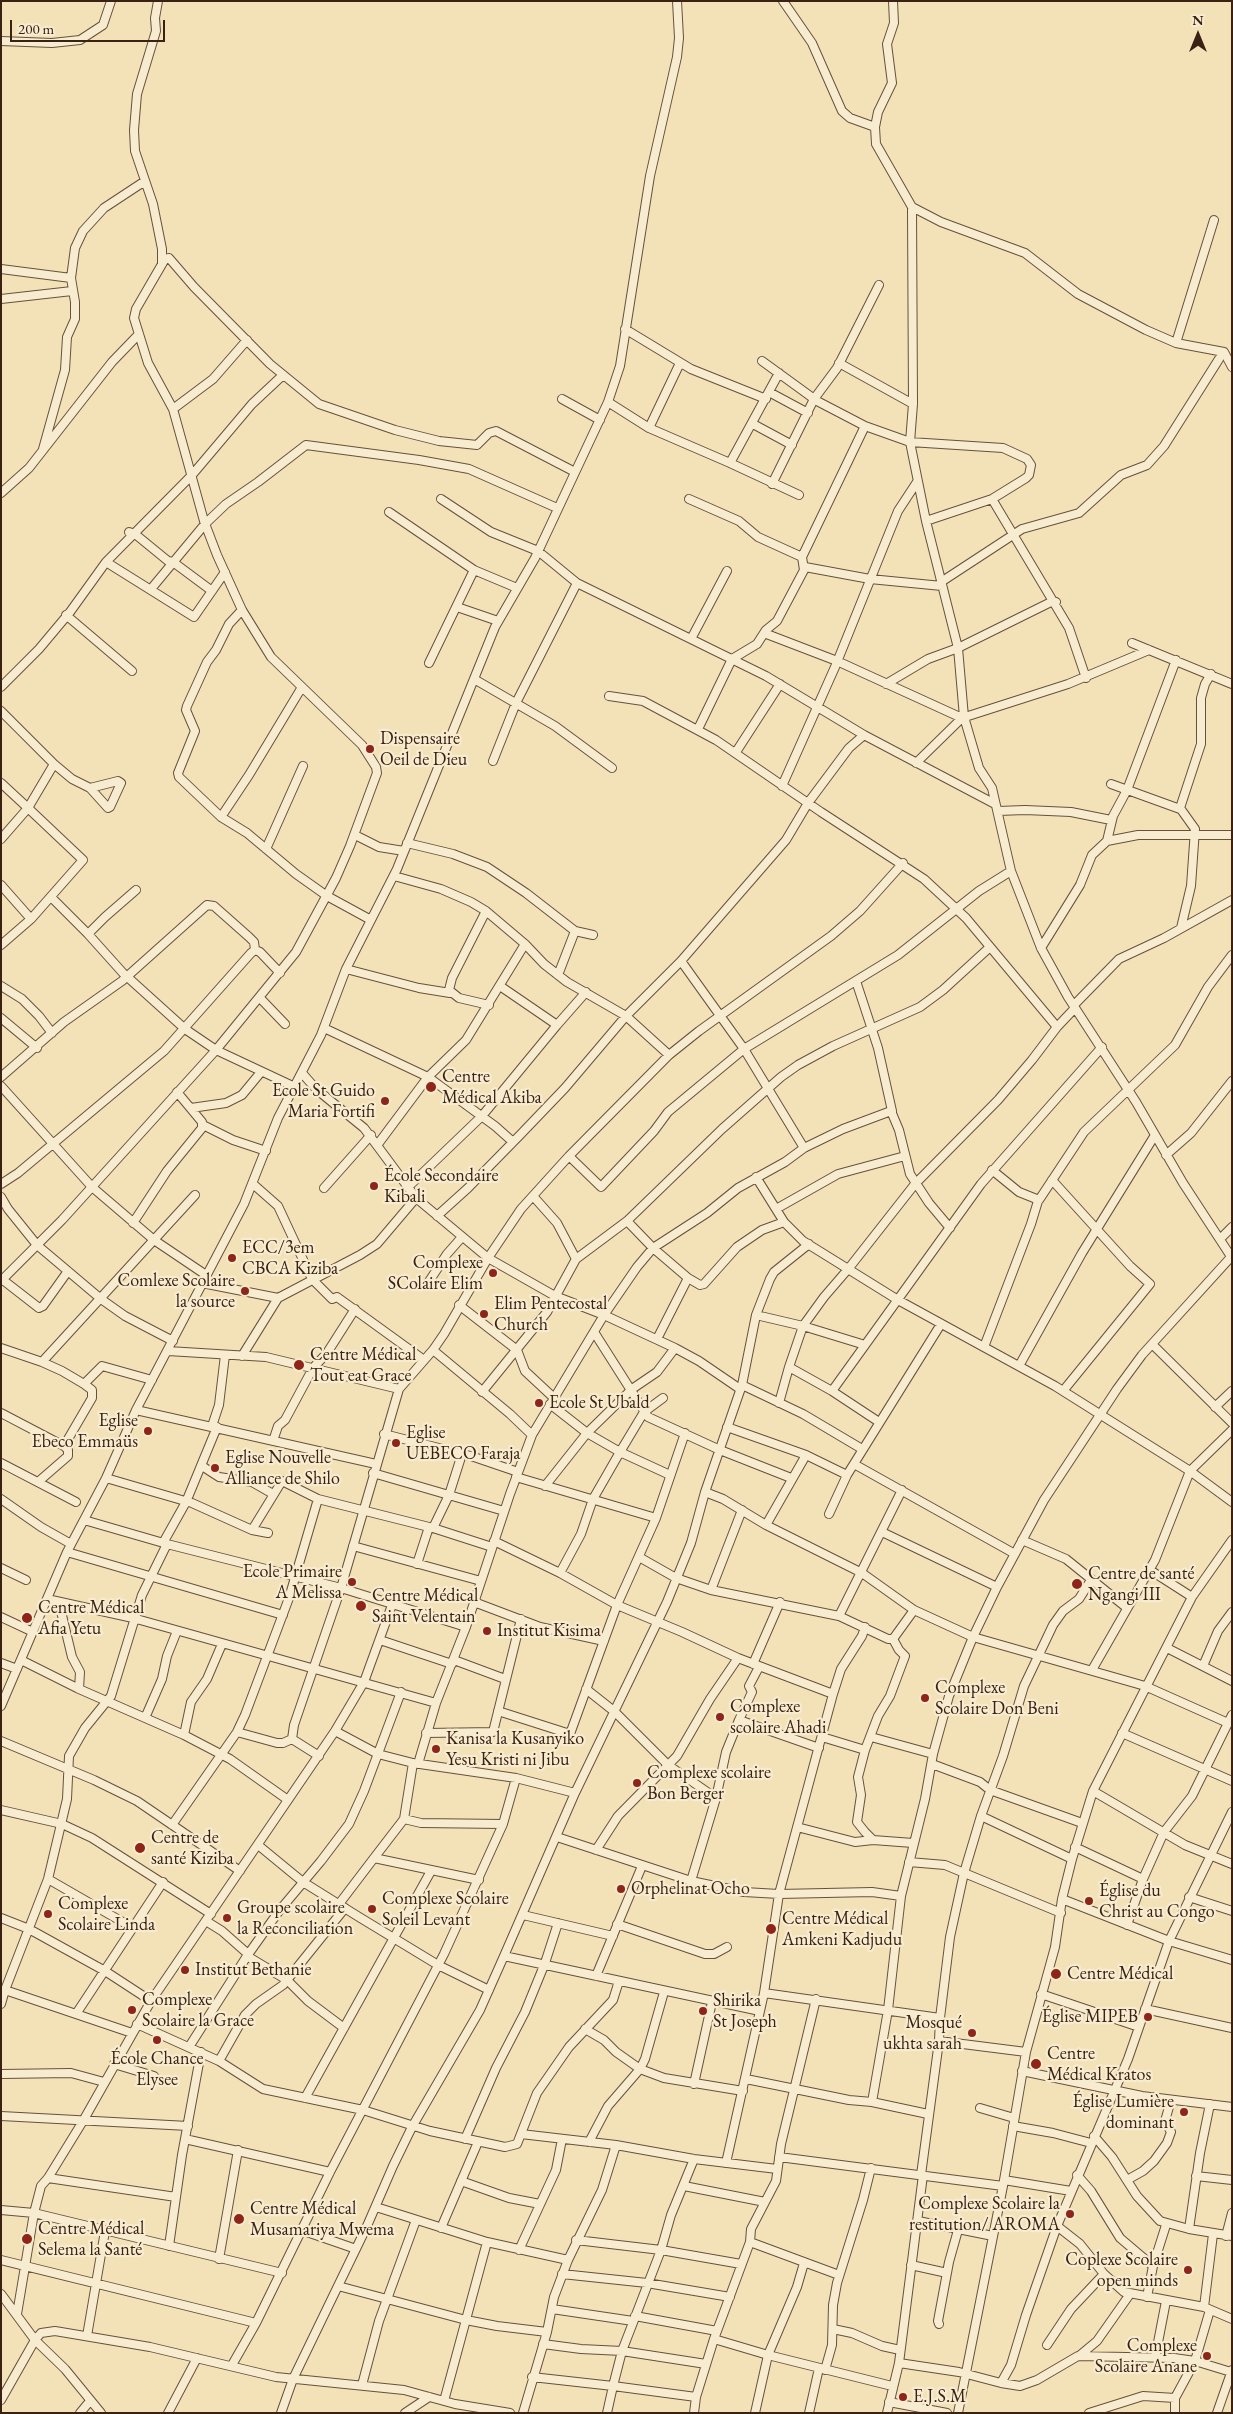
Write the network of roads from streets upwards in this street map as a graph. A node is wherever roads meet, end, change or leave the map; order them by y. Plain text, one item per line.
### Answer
1 (111, 1) edge
2 (158, 1) edge
3 (677, 1) edge
4 (783, 1) edge
5 (893, 1) edge
6 (1, 40) edge
7 (875, 127) junction
8 (145, 181) junction
9 (912, 207) junction
10 (1214, 220) dead end
11 (162, 264) junction
12 (1, 269) edge
13 (71, 278) junction
14 (879, 284) dead end
15 (72, 291) junction
16 (1, 299) edge
17 (625, 329) junction
18 (139, 334) junction
19 (247, 340) junction
20 (1176, 343) junction
21 (1205, 350) junction
22 (1219, 359) junction
23 (762, 361) dead end
24 (680, 363) junction
25 (839, 363) junction
26 (1232, 368) edge
27 (778, 372) junction
28 (283, 375) junction
29 (767, 395) junction
30 (562, 399) dead end
31 (814, 399) junction
32 (608, 402) junction
33 (913, 404) junction
34 (173, 408) junction
35 (808, 413) junction
36 (600, 420) junction
37 (753, 424) junction
38 (865, 426) junction
39 (649, 428) junction
40 (910, 442) junction
41 (792, 445) junction
42 (43, 449) junction
43 (730, 463) junction
44 (575, 472) junction
45 (192, 476) junction
46 (917, 482) junction
47 (772, 484) junction
48 (1, 494) edge
49 (799, 495) dead end
50 (441, 499) dead end
51 (689, 499) dead end
52 (992, 499) junction
53 (557, 508) junction
54 (389, 512) dead end
55 (926, 521) junction
56 (205, 524) junction
57 (132, 533) junction
58 (1013, 534) junction
59 (538, 551) junction
60 (802, 557) junction
61 (106, 562) junction
62 (174, 562) junction
63 (805, 567) junction
64 (474, 570) junction
65 (727, 571) dead end
66 (225, 572) junction
67 (870, 579) junction
68 (577, 583) junction
69 (942, 584) junction
70 (517, 588) junction
71 (151, 589) junction
72 (212, 591) junction
73 (1055, 601) junction
74 (457, 607) junction
75 (242, 610) junction
76 (66, 615) junction
77 (498, 621) junction
78 (764, 633) junction
79 (691, 639) junction
80 (1132, 643) dead end
81 (958, 648) junction
82 (1148, 650) junction
83 (732, 659) junction
84 (1176, 660) junction
85 (837, 661) junction
86 (429, 663) dead end
87 (132, 671) dead end
88 (1211, 674) junction
89 (1086, 678) junction
90 (474, 679) junction
91 (780, 684) junction
92 (886, 684) junction
93 (1232, 684) edge
94 (1, 687) edge
95 (302, 687) junction
96 (609, 696) dead end
97 (516, 703) junction
98 (818, 706) junction
99 (1, 711) edge
100 (963, 717) junction
101 (698, 729) junction
102 (864, 735) junction
103 (736, 752) junction
104 (493, 762) dead end
105 (916, 762) junction
106 (54, 764) junction
107 (304, 766) dead end
108 (612, 768) dead end
109 (1, 783) edge
110 (1110, 784) dead end
111 (782, 786) junction
112 (90, 788) dead end
113 (1127, 790) junction
114 (808, 803) junction
115 (28, 808) junction
116 (996, 808) junction
117 (1180, 809) junction
118 (221, 817) junction
119 (1111, 820) junction
120 (355, 835) junction
121 (1194, 835) junction
122 (1232, 835) edge
123 (1, 839) edge
124 (1106, 841) junction
125 (407, 843) junction
126 (266, 849) junction
127 (404, 851) junction
128 (903, 863) junction
129 (1011, 871) junction
130 (394, 876) junction
131 (1, 885) edge
132 (136, 890) dead end
133 (327, 896) junction
134 (51, 897) junction
135 (1232, 900) edge
136 (956, 909) junction
137 (486, 911) junction
138 (31, 919) junction
139 (370, 920) junction
140 (1181, 928) junction
141 (575, 931) junction
142 (88, 934) junction
143 (593, 935) dead end
144 (2, 943) edge
145 (525, 944) junction
146 (990, 947) junction
147 (1041, 948) junction
148 (255, 950) junction
149 (1232, 955) edge
150 (681, 961) junction
151 (346, 969) junction
152 (280, 973) junction
153 (558, 975) junction
154 (127, 977) junction
155 (856, 981) junction
156 (1, 986) edge
157 (500, 986) junction
158 (586, 992) junction
159 (450, 993) junction
160 (260, 998) junction
161 (489, 1005) junction
162 (1074, 1006) junction
163 (626, 1016) junction
164 (719, 1017) junction
165 (1, 1018) edge
166 (285, 1024) dead end
167 (557, 1025) junction
168 (1057, 1026) junction
169 (324, 1028) junction
170 (184, 1029) junction
171 (872, 1030) junction
172 (52, 1033) junction
173 (1102, 1047) junction
174 (37, 1048) junction
175 (216, 1050) junction
176 (744, 1050) junction
177 (669, 1055) junction
178 (261, 1072) junction
179 (302, 1073) junction
180 (1, 1077) edge
181 (428, 1077) junction
182 (1232, 1081) edge
183 (1, 1086) edge
184 (295, 1087) junction
185 (768, 1089) junction
186 (1128, 1089) junction
187 (177, 1092) junction
188 (191, 1108) junction
189 (892, 1111) junction
190 (482, 1116) junction
191 (203, 1125) junction
192 (370, 1135) junction
193 (1155, 1135) junction
194 (53, 1142) junction
195 (513, 1142) junction
196 (378, 1144) junction
197 (804, 1148) junction
198 (266, 1151) junction
199 (1166, 1155) junction
200 (569, 1156) junction
201 (905, 1156) junction
202 (992, 1170) junction
203 (756, 1177) junction
204 (1052, 1180) junction
205 (1, 1184) edge
206 (253, 1184) junction
207 (915, 1184) junction
208 (92, 1187) junction
209 (408, 1187) junction
210 (324, 1188) dead end
211 (195, 1194) dead end
212 (533, 1196) junction
213 (1, 1197) edge
214 (416, 1198) junction
215 (1038, 1201) junction
216 (776, 1209) junction
217 (437, 1216) junction
218 (627, 1221) junction
219 (133, 1222) junction
220 (784, 1222) junction
221 (1232, 1227) edge
222 (950, 1228) junction
223 (1098, 1229) junction
224 (462, 1237) junction
225 (1220, 1238) junction
226 (154, 1240) junction
227 (36, 1244) junction
228 (809, 1244) junction
229 (654, 1248) junction
230 (1232, 1257) edge
231 (488, 1258) junction
232 (576, 1259) junction
233 (849, 1268) junction
234 (68, 1271) junction
235 (688, 1278) junction
236 (204, 1279) junction
237 (312, 1279) junction
238 (2, 1281) edge
239 (426, 1286) dead end
240 (555, 1296) junction
241 (278, 1298) junction
242 (101, 1299) junction
243 (898, 1300) junction
244 (460, 1305) junction
245 (355, 1309) junction
246 (604, 1315) junction
247 (756, 1315) junction
248 (941, 1324) junction
249 (803, 1326) junction
250 (594, 1332) junction
251 (657, 1339) junction
252 (173, 1341) junction
253 (1152, 1344) junction
254 (865, 1345) junction
255 (984, 1347) junction
256 (1, 1348) edge
257 (675, 1348) junction
258 (433, 1350) junction
259 (516, 1350) junction
260 (168, 1352) junction
261 (225, 1355) junction
262 (242, 1356) junction
263 (424, 1360) junction
264 (42, 1362) junction
265 (1019, 1366) junction
266 (789, 1367) junction
267 (313, 1368) junction
268 (152, 1380) junction
269 (84, 1384) junction
270 (741, 1387) junction
271 (399, 1389) junction
272 (632, 1389) junction
273 (832, 1391) junction
274 (1063, 1391) junction
275 (1232, 1391) edge
276 (482, 1392) junction
277 (663, 1398) dead end
278 (552, 1401) junction
279 (779, 1403) junction
280 (1215, 1407) junction
281 (136, 1410) junction
282 (644, 1412) junction
283 (1, 1413) edge
284 (1100, 1414) junction
285 (879, 1422) junction
286 (1232, 1423) edge
287 (215, 1427) junction
288 (727, 1427) junction
289 (1232, 1430) edge
290 (587, 1433) junction
291 (685, 1433) junction
292 (384, 1434) junction
293 (532, 1435) junction
294 (273, 1441) junction
295 (64, 1446) junction
296 (862, 1449) junction
297 (720, 1450) junction
298 (620, 1452) junction
299 (462, 1454) junction
300 (806, 1455) junction
301 (1, 1463) edge
302 (376, 1464) junction
303 (854, 1464) junction
304 (202, 1466) junction
305 (373, 1472) junction
306 (1190, 1472) junction
307 (670, 1474) junction
308 (517, 1475) junction
309 (847, 1475) junction
310 (106, 1478) junction
311 (791, 1478) junction
312 (38, 1482) junction
313 (545, 1486) junction
314 (902, 1490) junction
315 (705, 1492) junction
316 (273, 1494) junction
317 (449, 1495) junction
318 (1, 1499) edge
319 (318, 1499) junction
320 (593, 1500) junction
321 (76, 1502) dead end
322 (186, 1502) junction
323 (1232, 1502) edge
324 (362, 1509) junction
325 (742, 1510) junction
326 (504, 1511) junction
327 (828, 1514) dead end
328 (656, 1518) junction
329 (84, 1520) junction
330 (766, 1525) junction
331 (431, 1527) junction
332 (252, 1530) junction
333 (882, 1532) junction
334 (268, 1534) dead end
335 (1022, 1540) junction
336 (1232, 1540) edge
337 (165, 1543) junction
338 (71, 1544) junction
339 (493, 1544) junction
340 (353, 1546) junction
341 (67, 1552) junction
342 (1015, 1554) junction
343 (639, 1557) junction
344 (417, 1564) junction
345 (1, 1568) edge
346 (1150, 1570) junction
347 (560, 1573) junction
348 (862, 1573) junction
349 (296, 1576) junction
350 (151, 1577) junction
351 (676, 1578) junction
352 (26, 1580) dead end
353 (1091, 1580) junction
354 (481, 1581) junction
355 (997, 1587) junction
356 (341, 1588) junction
357 (711, 1590) junction
358 (1192, 1597) junction
359 (47, 1599) junction
360 (474, 1602) junction
361 (780, 1602) junction
362 (60, 1603) junction
363 (392, 1605) junction
364 (617, 1605) junction
365 (1127, 1608) junction
366 (914, 1610) junction
367 (1232, 1612) edge
368 (283, 1615) junction
369 (1, 1616) edge
370 (839, 1616) junction
371 (133, 1618) junction
372 (521, 1619) junction
373 (657, 1622) junction
374 (466, 1627) junction
375 (865, 1628) junction
376 (177, 1631) junction
377 (33, 1632) junction
378 (973, 1636) junction
379 (893, 1639) junction
380 (380, 1640) junction
381 (604, 1642) junction
382 (222, 1644) junction
383 (1167, 1648) junction
384 (1038, 1656) junction
385 (268, 1657) junction
386 (738, 1658) junction
387 (21, 1660) junction
388 (453, 1662) junction
389 (1, 1663) edge
390 (756, 1666) junction
391 (1203, 1666) junction
392 (17, 1669) junction
393 (312, 1669) junction
394 (1092, 1670) junction
395 (505, 1679) junction
396 (1232, 1681) edge
397 (364, 1682) junction
398 (1145, 1686) junction
399 (79, 1689) junction
400 (586, 1689) junction
401 (401, 1692) junction
402 (4, 1694) edge
403 (833, 1694) junction
404 (108, 1701) junction
405 (436, 1703) junction
406 (1, 1706) edge
407 (498, 1711) junction
408 (615, 1712) junction
409 (1232, 1715) edge
410 (145, 1718) junction
411 (739, 1720) junction
412 (1228, 1723) junction
413 (335, 1731) junction
414 (237, 1732) junction
415 (426, 1733) junction
416 (1122, 1733) junction
417 (184, 1734) junction
418 (822, 1737) junction
419 (871, 1737) junction
420 (292, 1739) junction
421 (1, 1741) edge
422 (819, 1748) junction
423 (865, 1750) junction
424 (221, 1754) junction
425 (378, 1754) junction
426 (933, 1754) junction
427 (319, 1756) junction
428 (416, 1764) junction
429 (932, 1764) junction
430 (668, 1766) junction
431 (1205, 1768) junction
432 (68, 1769) junction
433 (516, 1778) junction
434 (1232, 1781) edge
435 (990, 1790) junction
436 (1093, 1791) junction
437 (575, 1793) junction
438 (716, 1798) junction
439 (288, 1800) junction
440 (1, 1810) edge
441 (1232, 1812) edge
442 (981, 1816) junction
443 (404, 1819) junction
444 (1082, 1823) junction
445 (62, 1824) junction
446 (503, 1824) junction
447 (172, 1825) junction
448 (797, 1828) junction
449 (1164, 1832) junction
450 (558, 1837) junction
451 (873, 1840) junction
452 (913, 1843) junction
453 (258, 1845) junction
454 (1075, 1847) junction
455 (596, 1850) junction
456 (1210, 1856) junction
457 (374, 1858) junction
458 (1072, 1859) junction
459 (908, 1862) junction
460 (1232, 1864) edge
461 (642, 1866) junction
462 (240, 1871) junction
463 (431, 1871) junction
464 (964, 1873) junction
465 (48, 1879) junction
466 (1143, 1879) junction
467 (479, 1880) junction
468 (691, 1881) junction
469 (163, 1882) junction
470 (303, 1882) junction
471 (779, 1894) junction
472 (901, 1896) junction
473 (1189, 1896) junction
474 (1062, 1899) junction
475 (342, 1906) junction
476 (1232, 1911) edge
477 (1060, 1913) junction
478 (523, 1916) junction
479 (209, 1917) junction
480 (1, 1918) edge
481 (558, 1923) junction
482 (617, 1924) junction
483 (1126, 1925) junction
484 (133, 1928) junction
485 (29, 1929) junction
486 (613, 1936) junction
487 (394, 1938) junction
488 (1169, 1941) junction
489 (727, 1946) dead end
490 (247, 1955) junction
491 (504, 1956) junction
492 (1232, 1960) edge
493 (545, 1964) junction
494 (438, 1966) junction
495 (105, 1971) junction
496 (596, 1976) junction
497 (287, 1980) junction
498 (618, 1981) junction
499 (4, 1986) edge
500 (490, 1990) junction
501 (664, 1992) junction
502 (764, 1992) junction
503 (1041, 1994) junction
504 (816, 1999) junction
505 (151, 2001) junction
506 (712, 2002) junction
507 (1, 2004) edge
508 (1145, 2009) junction
509 (888, 2010) junction
510 (760, 2011) junction
511 (76, 2014) junction
512 (940, 2018) junction
513 (137, 2024) junction
514 (1139, 2026) junction
515 (344, 2028) junction
516 (1232, 2028) edge
517 (585, 2029) junction
518 (132, 2033) junction
519 (938, 2041) junction
520 (189, 2047) junction
521 (201, 2052) junction
522 (1026, 2052) junction
523 (219, 2061) junction
524 (114, 2064) junction
525 (640, 2069) junction
526 (1022, 2071) junction
527 (1, 2074) edge
528 (154, 2076) dead end
529 (746, 2079) junction
530 (104, 2082) junction
531 (694, 2084) junction
532 (794, 2088) junction
533 (743, 2091) junction
534 (1115, 2091) junction
535 (305, 2098) junction
536 (1171, 2100) junction
537 (872, 2102) junction
538 (1210, 2104) junction
539 (1232, 2107) edge
540 (980, 2108) dead end
541 (363, 2110) junction
542 (928, 2114) junction
543 (1, 2116) edge
544 (83, 2121) junction
545 (1014, 2122) junction
546 (188, 2126) junction
547 (412, 2127) junction
548 (521, 2134) junction
549 (186, 2138) junction
550 (465, 2139) junction
551 (562, 2139) junction
552 (1093, 2139) junction
553 (478, 2142) junction
554 (590, 2142) junction
555 (616, 2146) junction
556 (238, 2150) junction
557 (779, 2157) junction
558 (694, 2159) junction
559 (726, 2164) junction
560 (871, 2168) junction
561 (777, 2169) junction
562 (330, 2172) junction
563 (922, 2175) junction
564 (1077, 2175) junction
565 (1196, 2176) junction
566 (48, 2178) junction
567 (1127, 2180) junction
568 (1232, 2180) edge
569 (461, 2181) junction
570 (1003, 2183) junction
571 (684, 2186) junction
572 (1071, 2192) junction
573 (176, 2197) junction
574 (765, 2202) junction
575 (540, 2204) junction
576 (376, 2207) junction
577 (1, 2210) edge
578 (34, 2213) junction
579 (1232, 2213) edge
580 (416, 2220) junction
581 (918, 2221) junction
582 (1166, 2224) junction
583 (1057, 2226) junction
584 (441, 2228) junction
585 (1188, 2229) junction
586 (301, 2230) junction
587 (958, 2230) junction
588 (105, 2231) junction
589 (1213, 2234) junction
590 (993, 2236) junction
591 (1229, 2236) edge
592 (576, 2240) junction
593 (487, 2242) junction
594 (750, 2242) junction
595 (169, 2246) junction
596 (356, 2249) junction
597 (519, 2250) junction
598 (660, 2250) junction
599 (219, 2258) junction
600 (1, 2260) edge
601 (568, 2260) junction
602 (804, 2263) junction
603 (741, 2264) junction
604 (26, 2265) junction
605 (911, 2265) junction
606 (1152, 2266) junction
607 (282, 2273) junction
608 (947, 2273) junction
609 (562, 2274) junction
610 (1104, 2274) junction
611 (839, 2276) junction
612 (647, 2283) junction
613 (95, 2284) junction
614 (338, 2286) junction
615 (1, 2294) edge
616 (1130, 2294) junction
617 (730, 2297) junction
618 (1147, 2297) junction
619 (386, 2300) junction
620 (1166, 2301) junction
621 (552, 2309) junction
622 (1207, 2309) junction
623 (17, 2314) junction
624 (634, 2318) junction
625 (1232, 2319) edge
626 (466, 2320) junction
627 (256, 2323) junction
628 (939, 2324) dead end
629 (833, 2329) junction
630 (547, 2332) junction
631 (716, 2335) junction
632 (87, 2336) junction
633 (35, 2340) junction
634 (542, 2344) junction
635 (1047, 2345) dead end
636 (900, 2350) junction
637 (622, 2351) junction
638 (768, 2355) junction
639 (1078, 2356) junction
640 (197, 2358) junction
641 (1155, 2358) junction
642 (1196, 2361) junction
643 (899, 2363) junction
644 (706, 2364) junction
645 (232, 2365) junction
646 (822, 2369) junction
647 (1231, 2371) edge
648 (966, 2373) junction
649 (532, 2377) junction
650 (293, 2379) junction
651 (1001, 2383) junction
652 (362, 2385) junction
653 (613, 2386) junction
654 (892, 2386) junction
655 (429, 2397) junction
656 (696, 2397) junction
657 (1175, 2398) junction
658 (1, 2400) edge
659 (90, 2401) junction
660 (444, 2401) junction
661 (890, 2402) junction
662 (80, 2413) edge
663 (101, 2413) edge
664 (168, 2413) edge
665 (281, 2413) edge
666 (405, 2413) edge
667 (510, 2413) edge
668 (523, 2413) edge
669 (607, 2413) edge
670 (694, 2413) edge
671 (755, 2413) edge
672 (809, 2413) edge
673 (887, 2413) edge
674 (947, 2413) edge
675 (958, 2413) edge
676 (1089, 2413) edge
677 (1175, 2413) edge
678 (1217, 2413) edge

1 - 6 street
2 - 8 street
3 - 17 street
4 - 7 street
5 - 7 street
7 - 9 street
8 - 11 street
8 - 13 street
9 - 20 street
9 - 33 street
10 - 20 street
11 - 18 street
11 - 19 street
12 - 13 street
13 - 15 street
14 - 25 street
15 - 16 street
15 - 42 street
17 - 24 street
17 - 32 street
18 - 34 street
18 - 42 street
19 - 28 street
19 - 34 street
20 - 21 street
21 - 22 street
21 - 26 street
22 - 26 street
22 - 58 street
23 - 27 street
24 - 29 street
24 - 39 street
25 - 31 street
25 - 33 street
27 - 29 street
27 - 31 street
28 - 44 street
28 - 45 street
29 - 35 street
29 - 37 street
30 - 36 street
31 - 35 street
31 - 38 street
32 - 36 street
32 - 39 street
33 - 40 street
34 - 45 street
35 - 41 street
36 - 44 street
37 - 41 street
37 - 43 street
38 - 40 street
38 - 60 street
39 - 43 street
40 - 46 street
40 - 52 street
41 - 47 street
42 - 48 street
43 - 47 street
44 - 53 street
45 - 56 street
45 - 57 street
46 - 55 street
46 - 67 street
47 - 49 street
50 - 59 street
51 - 60 street
52 - 55 street
52 - 58 street
53 - 56 street
53 - 59 street
54 - 64 street
55 - 69 street
56 - 62 street
56 - 66 street
57 - 61 street
57 - 62 street
58 - 69 street
58 - 73 street
59 - 68 street
59 - 70 street
60 - 63 street
61 - 71 street
61 - 76 street
62 - 71 street
62 - 72 street
63 - 67 street
63 - 78 street
64 - 70 street
64 - 74 street
65 - 79 street
66 - 72 street
66 - 75 street
67 - 69 street
67 - 85 street
68 - 79 street
68 - 97 street
69 - 81 street
70 - 77 street
71 - 72 street
73 - 81 street
73 - 89 street
74 - 77 street
74 - 86 street
75 - 95 street
75 - 118 street
76 - 87 street
76 - 94 street
77 - 90 street
78 - 83 street
78 - 85 street
79 - 83 street
80 - 82 street
81 - 92 street
81 - 100 street
82 - 84 street
82 - 89 street
83 - 91 street
83 - 101 street
84 - 88 street
84 - 113 street
85 - 92 street
85 - 98 street
88 - 93 street
88 - 117 street
89 - 100 street
90 - 97 street
90 - 125 street
91 - 98 street
91 - 103 street
92 - 100 street
95 - 118 street
95 - 120 street
96 - 101 street
97 - 104 street
97 - 108 street
98 - 102 street
98 - 111 street
99 - 106 street
100 - 105 street
100 - 116 street
101 - 103 street
102 - 105 street
102 - 114 street
103 - 111 street
105 - 116 street
106 - 112 street
106 - 115 street
107 - 126 street
109 - 115 street
110 - 113 street
111 - 114 street
113 - 117 street
113 - 119 street
114 - 128 street
114 - 150 street
115 - 123 street
115 - 134 street
116 - 119 street
116 - 129 street
117 - 121 street
118 - 126 street
119 - 124 street
120 - 127 street
120 - 133 street
121 - 122 street
121 - 124 street
121 - 140 street
124 - 147 street
125 - 127 street
125 - 141 street
126 - 133 street
127 - 130 street
128 - 136 street
128 - 164 street
129 - 136 street
129 - 147 street
130 - 137 street
130 - 139 street
131 - 138 street
132 - 142 street
133 - 139 street
133 - 152 street
134 - 138 street
134 - 142 street
135 - 140 street
136 - 146 street
136 - 155 street
137 - 145 street
137 - 159 street
138 - 144 street
139 - 151 street
140 - 162 street
141 - 143 street
141 - 153 street
142 - 154 street
145 - 153 street
145 - 157 street
146 - 168 street
146 - 171 street
147 - 162 street
148 - 152 street
148 - 154 street
148 - 170 street
149 - 186 street
150 - 163 street
150 - 164 street
151 - 159 street
151 - 169 street
152 - 160 street
153 - 158 street
154 - 170 street
154 - 172 street
155 - 171 street
155 - 176 street
156 - 172 street
157 - 161 street
157 - 167 street
158 - 163 street
158 - 167 street
159 - 161 street
160 - 166 street
160 - 175 street
161 - 181 street
162 - 168 street
162 - 173 street
163 - 177 street
163 - 195 street
164 - 176 street
164 - 177 street
165 - 174 street
167 - 190 street
168 - 207 street
169 - 179 street
169 - 181 street
170 - 175 street
170 - 194 street
171 - 185 street
171 - 189 street
172 - 174 street
173 - 186 street
173 - 202 street
174 - 180 street
175 - 178 street
175 - 187 street
176 - 185 street
176 - 200 street
177 - 200 street
178 - 184 street
178 - 188 street
179 - 184 street
179 - 192 street
181 - 190 street
181 - 196 street
182 - 199 street
183 - 194 street
184 - 198 street
185 - 197 street
185 - 218 street
186 - 193 street
186 - 204 street
187 - 188 street
187 - 208 street
188 - 191 street
189 - 197 street
189 - 201 street
190 - 195 street
190 - 209 street
191 - 198 street
191 - 219 street
192 - 196 street
192 - 210 street
193 - 199 street
193 - 223 street
194 - 205 street
194 - 208 street
195 - 217 street
196 - 209 street
197 - 203 street
198 - 206 street
199 - 225 street
200 - 212 street
201 - 207 street
201 - 216 street
202 - 215 street
202 - 222 street
203 - 216 street
203 - 229 street
204 - 215 street
204 - 223 street
206 - 236 street
206 - 237 street
207 - 222 street
207 - 233 street
208 - 219 street
208 - 227 street
209 - 214 street
211 - 226 street
212 - 231 street
212 - 232 street
213 - 227 street
214 - 217 street
214 - 237 street
215 - 255 street
216 - 220 street
217 - 224 street
218 - 229 street
218 - 232 street
219 - 226 street
220 - 228 street
220 - 235 street
221 - 225 street
222 - 243 street
223 - 265 street
223 - 274 street
224 - 231 street
224 - 239 street
225 - 230 street
226 - 236 street
226 - 242 street
227 - 234 street
227 - 238 street
228 - 233 street
228 - 247 street
229 - 235 street
229 - 246 street
230 - 253 street
231 - 240 street
231 - 244 street
232 - 240 street
233 - 243 street
233 - 249 street
234 - 238 street
234 - 242 street
235 - 251 street
236 - 241 street
236 - 252 street
237 - 241 street
237 - 245 street
240 - 246 street
240 - 259 street
241 - 262 street
242 - 252 street
242 - 264 street
243 - 248 street
243 - 254 street
244 - 258 street
244 - 259 street
245 - 263 street
245 - 267 street
246 - 250 street
246 - 251 street
247 - 249 street
247 - 270 street
248 - 255 street
248 - 285 street
249 - 254 street
249 - 266 street
250 - 272 street
250 - 278 street
251 - 257 street
252 - 260 street
253 - 280 street
253 - 284 street
254 - 273 street
255 - 265 street
256 - 264 street
257 - 270 street
257 - 272 street
258 - 263 street
258 - 276 street
259 - 276 street
259 - 278 street
260 - 261 street
260 - 268 street
261 - 262 street
261 - 287 street
262 - 267 street
263 - 271 street
264 - 269 street
265 - 274 street
266 - 273 street
266 - 279 street
267 - 271 street
267 - 294 street
268 - 269 street
268 - 281 street
269 - 295 street
270 - 279 street
270 - 288 street
271 - 292 street
272 - 282 street
272 - 290 street
273 - 285 street
274 - 284 street
275 - 280 street
276 - 293 street
277 - 282 street
278 - 290 street
278 - 293 street
279 - 296 street
280 - 286 street
281 - 287 street
281 - 310 street
282 - 291 street
282 - 298 street
283 - 295 street
284 - 306 street
284 - 335 street
285 - 296 street
287 - 294 street
287 - 304 street
288 - 297 street
288 - 300 street
289 - 306 street
290 - 298 street
290 - 313 street
291 - 297 street
291 - 307 street
292 - 299 street
292 - 302 street
293 - 308 street
294 - 302 street
295 - 312 street
296 - 303 street
297 - 311 street
297 - 315 street
298 - 307 street
298 - 320 street
299 - 308 street
299 - 317 street
300 - 309 street
300 - 311 street
301 - 312 street
302 - 305 street
303 - 309 street
303 - 314 street
304 - 316 street
304 - 322 street
305 - 317 street
305 - 324 street
306 - 323 street
306 - 346 street
307 - 328 street
308 - 313 street
308 - 326 street
309 - 327 street
310 - 322 street
310 - 329 street
311 - 330 street
312 - 321 street
313 - 320 street
314 - 333 street
314 - 342 street
315 - 325 street
315 - 351 street
316 - 319 street
316 - 332 street
317 - 326 street
317 - 331 street
318 - 338 street
319 - 324 street
319 - 349 street
320 - 328 street
320 - 347 street
322 - 332 street
322 - 337 street
324 - 331 street
324 - 340 street
325 - 330 street
325 - 357 street
326 - 339 street
328 - 343 street
329 - 337 street
329 - 338 street
330 - 348 street
331 - 339 street
331 - 344 street
332 - 334 street
333 - 348 street
333 - 355 street
335 - 342 street
335 - 353 street
336 - 358 street
337 - 349 street
337 - 350 street
338 - 341 street
339 - 347 street
339 - 354 street
340 - 344 street
340 - 356 street
341 - 350 street
341 - 359 street
342 - 355 street
343 - 351 street
343 - 364 street
344 - 354 street
345 - 352 street
346 - 358 street
346 - 365 street
347 - 364 street
348 - 366 street
348 - 370 street
349 - 356 street
349 - 368 street
350 - 368 street
350 - 371 street
351 - 357 street
351 - 373 street
353 - 365 street
353 - 384 street
354 - 360 street
355 - 378 street
356 - 363 street
356 - 393 street
357 - 361 street
358 - 383 street
359 - 362 street
359 - 377 street
360 - 372 street
360 - 374 street
361 - 370 street
361 - 390 street
362 - 371 street
362 - 399 street
363 - 374 street
363 - 380 street
364 - 373 street
364 - 381 street
365 - 394 street
366 - 378 street
366 - 379 street
367 - 391 street
368 - 385 street
369 - 377 street
370 - 375 street
371 - 376 street
371 - 404 street
372 - 381 street
372 - 395 street
373 - 386 street
373 - 408 street
374 - 388 street
375 - 379 street
375 - 403 street
376 - 382 street
376 - 410 street
377 - 387 street
378 - 384 street
378 - 426 street
379 - 419 street
380 - 388 street
380 - 397 street
381 - 400 street
382 - 385 street
382 - 417 street
383 - 391 street
383 - 398 street
384 - 394 street
384 - 435 street
385 - 393 street
385 - 414 street
386 - 390 street
386 - 430 street
387 - 392 street
387 - 399 street
388 - 395 street
388 - 405 street
389 - 392 street
390 - 403 street
390 - 411 street
391 - 396 street
392 - 402 street
393 - 397 street
393 - 420 street
394 - 398 street
395 - 407 street
397 - 401 street
397 - 413 street
398 - 412 street
398 - 416 street
399 - 404 street
400 - 407 street
400 - 408 street
401 - 405 street
401 - 425 street
402 - 406 street
403 - 418 street
404 - 410 street
404 - 432 street
405 - 415 street
407 - 415 street
408 - 430 street
408 - 437 street
409 - 412 street
410 - 417 street
411 - 422 street
411 - 438 street
412 - 431 street
413 - 425 street
413 - 427 street
414 - 420 street
414 - 424 street
415 - 428 street
416 - 431 street
416 - 436 street
417 - 424 street
418 - 422 street
418 - 423 street
419 - 423 street
419 - 426 street
420 - 427 street
421 - 432 street
422 - 448 street
423 - 451 street
424 - 439 street
424 - 447 street
425 - 428 street
425 - 470 street
426 - 429 street
427 - 439 street
428 - 433 street
428 - 443 street
429 - 435 street
429 - 452 street
430 - 438 street
430 - 455 street
431 - 434 street
431 - 449 street
432 - 445 street
432 - 447 street
433 - 437 street
433 - 446 street
435 - 442 street
435 - 444 street
436 - 444 street
436 - 449 street
437 - 450 street
438 - 468 street
439 - 453 street
440 - 445 street
441 - 456 street
442 - 458 street
442 - 464 street
443 - 446 street
443 - 457 street
444 - 454 street
445 - 465 street
445 - 469 street
446 - 467 street
447 - 462 street
448 - 451 street
448 - 471 street
449 - 456 street
449 - 466 street
450 - 455 street
450 - 478 street
451 - 452 street
452 - 459 street
453 - 462 street
453 - 470 street
454 - 458 street
454 - 466 street
455 - 461 street
456 - 460 street
456 - 473 street
457 - 463 street
457 - 475 street
458 - 474 street
459 - 464 street
459 - 472 street
461 - 468 street
461 - 482 street
462 - 479 street
463 - 467 street
463 - 487 street
464 - 477 street
464 - 512 street
465 - 484 street
465 - 485 street
466 - 483 street
467 - 494 street
468 - 471 street
469 - 479 street
469 - 484 street
470 - 475 street
470 - 490 street
471 - 472 street
471 - 502 street
472 - 509 street
473 - 476 street
473 - 488 street
474 - 477 street
474 - 483 street
475 - 487 street
475 - 497 street
477 - 503 street
478 - 481 street
478 - 491 street
479 - 490 street
479 - 505 street
480 - 485 street
481 - 486 street
481 - 493 street
482 - 486 street
482 - 489 street
483 - 488 street
484 - 495 street
485 - 495 street
485 - 499 street
486 - 496 street
487 - 494 street
487 - 515 street
488 - 492 street
488 - 508 street
490 - 497 street
490 - 520 street
491 - 493 street
491 - 500 street
493 - 496 street
493 - 550 street
494 - 500 street
494 - 541 street
495 - 505 street
495 - 511 street
496 - 498 street
497 - 515 street
497 - 523 street
498 - 501 street
498 - 517 street
499 - 507 street
499 - 511 street
500 - 547 street
501 - 506 street
501 - 525 street
502 - 504 street
502 - 510 street
503 - 514 street
503 - 522 street
504 - 509 street
504 - 532 street
505 - 513 street
506 - 510 street
506 - 531 street
508 - 514 street
508 - 516 street
509 - 512 street
509 - 537 street
510 - 529 street
511 - 518 street
512 - 519 street
513 - 518 street
513 - 520 street
514 - 534 street
515 - 535 street
517 - 525 street
517 - 548 street
518 - 524 street
519 - 522 street
519 - 542 street
520 - 521 street
521 - 523 street
521 - 546 street
522 - 526 street
523 - 535 street
524 - 528 street
524 - 530 street
525 - 531 street
525 - 554 street
526 - 534 street
526 - 545 street
527 - 530 street
529 - 532 street
529 - 533 street
530 - 544 street
531 - 533 street
532 - 537 street
532 - 557 street
533 - 559 street
534 - 536 street
534 - 552 street
535 - 541 street
536 - 538 street
536 - 567 street
537 - 542 street
538 - 539 street
538 - 565 street
540 - 545 street
541 - 547 street
541 - 562 street
542 - 563 street
543 - 544 street
544 - 546 street
544 - 566 street
545 - 552 street
545 - 570 street
546 - 549 street
547 - 550 street
547 - 576 street
548 - 551 street
548 - 553 street
549 - 556 street
549 - 573 street
550 - 553 street
551 - 554 street
551 - 575 street
552 - 564 street
552 - 567 street
553 - 569 street
554 - 555 street
555 - 558 street
555 - 592 street
556 - 562 street
556 - 599 street
557 - 560 street
557 - 561 street
558 - 559 street
558 - 571 street
559 - 561 street
560 - 563 street
560 - 611 street
561 - 574 street
562 - 586 street
563 - 570 street
563 - 581 street
564 - 572 street
564 - 606 street
565 - 568 street
565 - 585 street
566 - 573 street
566 - 578 street
567 - 582 street
569 - 575 street
569 - 584 street
570 - 572 street
570 - 590 street
571 - 574 street
571 - 598 street
572 - 583 street
573 - 595 street
574 - 594 street
575 - 597 street
576 - 580 street
576 - 596 street
577 - 578 street
578 - 588 street
578 - 604 street
579 - 591 street
580 - 584 street
580 - 619 street
581 - 587 street
581 - 605 street
582 - 585 street
582 - 606 street
583 - 610 street
583 - 651 street
584 - 593 street
585 - 589 street
586 - 596 street
586 - 607 street
587 - 590 street
587 - 608 street
588 - 595 street
588 - 613 street
589 - 591 street
589 - 622 street
590 - 648 street
592 - 598 street
592 - 601 street
593 - 597 street
593 - 626 street
594 - 602 street
594 - 603 street
595 - 599 street
596 - 614 street
597 - 601 street
598 - 603 street
598 - 612 street
599 - 607 street
600 - 604 street
601 - 609 street
602 - 611 street
602 - 638 street
603 - 617 street
604 - 613 street
604 - 623 street
605 - 608 street
605 - 636 street
606 - 618 street
607 - 627 street
608 - 628 street
609 - 612 street
609 - 621 street
610 - 616 street
610 - 635 street
611 - 629 street
612 - 617 street
612 - 624 street
613 - 627 street
613 - 632 street
614 - 619 street
614 - 650 street
615 - 623 street
616 - 618 street
616 - 639 street
617 - 631 street
618 - 620 street
619 - 626 street
619 - 652 street
620 - 622 street
620 - 641 street
621 - 624 street
621 - 630 street
622 - 625 street
622 - 642 street
623 - 633 street
624 - 631 street
624 - 637 street
626 - 630 street
626 - 660 street
627 - 645 street
629 - 636 street
629 - 646 street
630 - 634 street
631 - 638 street
631 - 644 street
632 - 633 street
632 - 640 street
633 - 658 street
633 - 659 street
634 - 637 street
634 - 649 street
636 - 643 street
637 - 644 street
637 - 653 street
638 - 646 street
638 - 671 street
639 - 641 street
639 - 651 street
640 - 645 street
640 - 664 street
641 - 642 street
642 - 647 street
642 - 657 street
643 - 648 street
643 - 654 street
644 - 656 street
645 - 650 street
646 - 654 street
646 - 672 street
647 - 678 street
648 - 651 street
648 - 675 street
649 - 653 street
649 - 668 street
650 - 652 street
650 - 665 street
652 - 655 street
653 - 656 street
653 - 669 street
654 - 661 street
655 - 660 street
655 - 666 street
656 - 670 street
657 - 676 street
657 - 677 street
659 - 662 street
659 - 663 street
660 - 667 street
661 - 673 street
661 - 674 street

